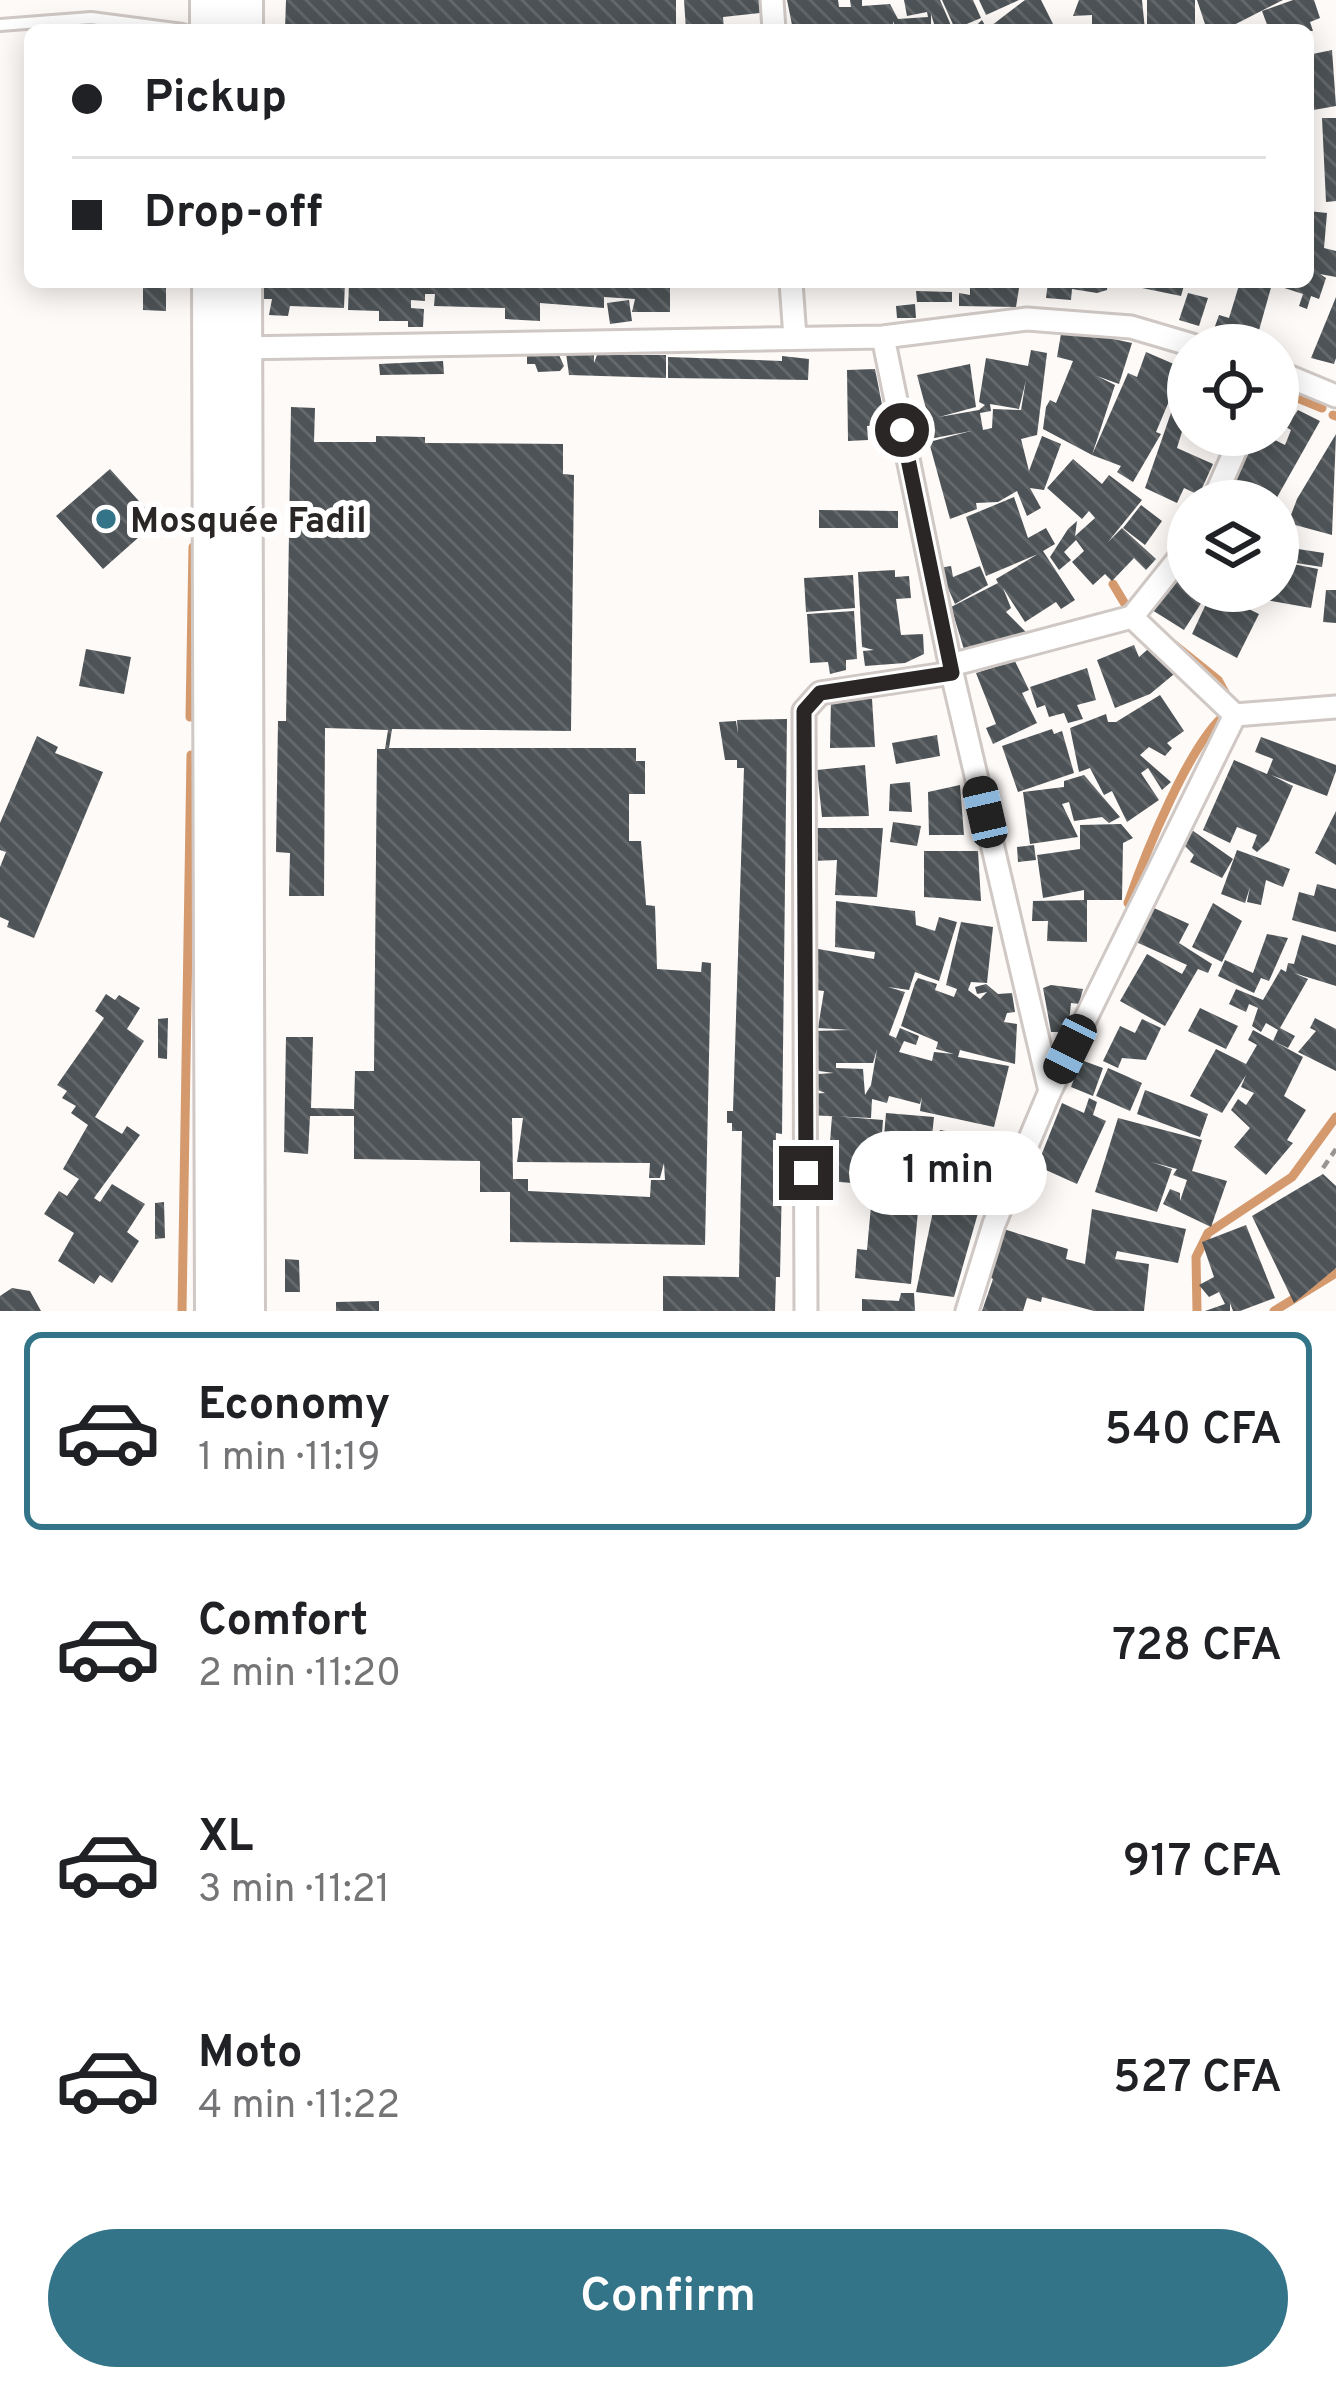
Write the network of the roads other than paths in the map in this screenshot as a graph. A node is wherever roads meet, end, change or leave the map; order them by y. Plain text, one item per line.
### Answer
1 (137, 24) edge
2 (0, 25) edge
3 (211, 288) edge
4 (243, 288) edge
5 (791, 288) edge
6 (883, 337) junction
7 (795, 338) junction
8 (1167, 338) edge
9 (243, 349) junction
10 (1299, 381) edge
11 (1336, 396) edge
12 (1167, 574) edge
13 (1132, 617) junction
14 (952, 669) junction
15 (1336, 706) edge
16 (1235, 716) junction
17 (230, 742) junction
18 (1050, 1091) junction
19 (233, 1217) junction
20 (214, 1311) edge
21 (246, 1311) edge
22 (806, 1311) edge
23 (967, 1311) edge

1 - 2 lane
3 - 17 main road
4 - 9 main road
5 - 7 street
6 - 7 street
6 - 8 street
6 - 14 street
7 - 9 street
9 - 17 main road
10 - 11 street
12 - 13 street
13 - 14 street
13 - 16 street
14 - 18 street
14 - 22 street
15 - 16 street
16 - 18 street
17 - 19 main road
18 - 23 street
19 - 20 main road
19 - 21 main road

